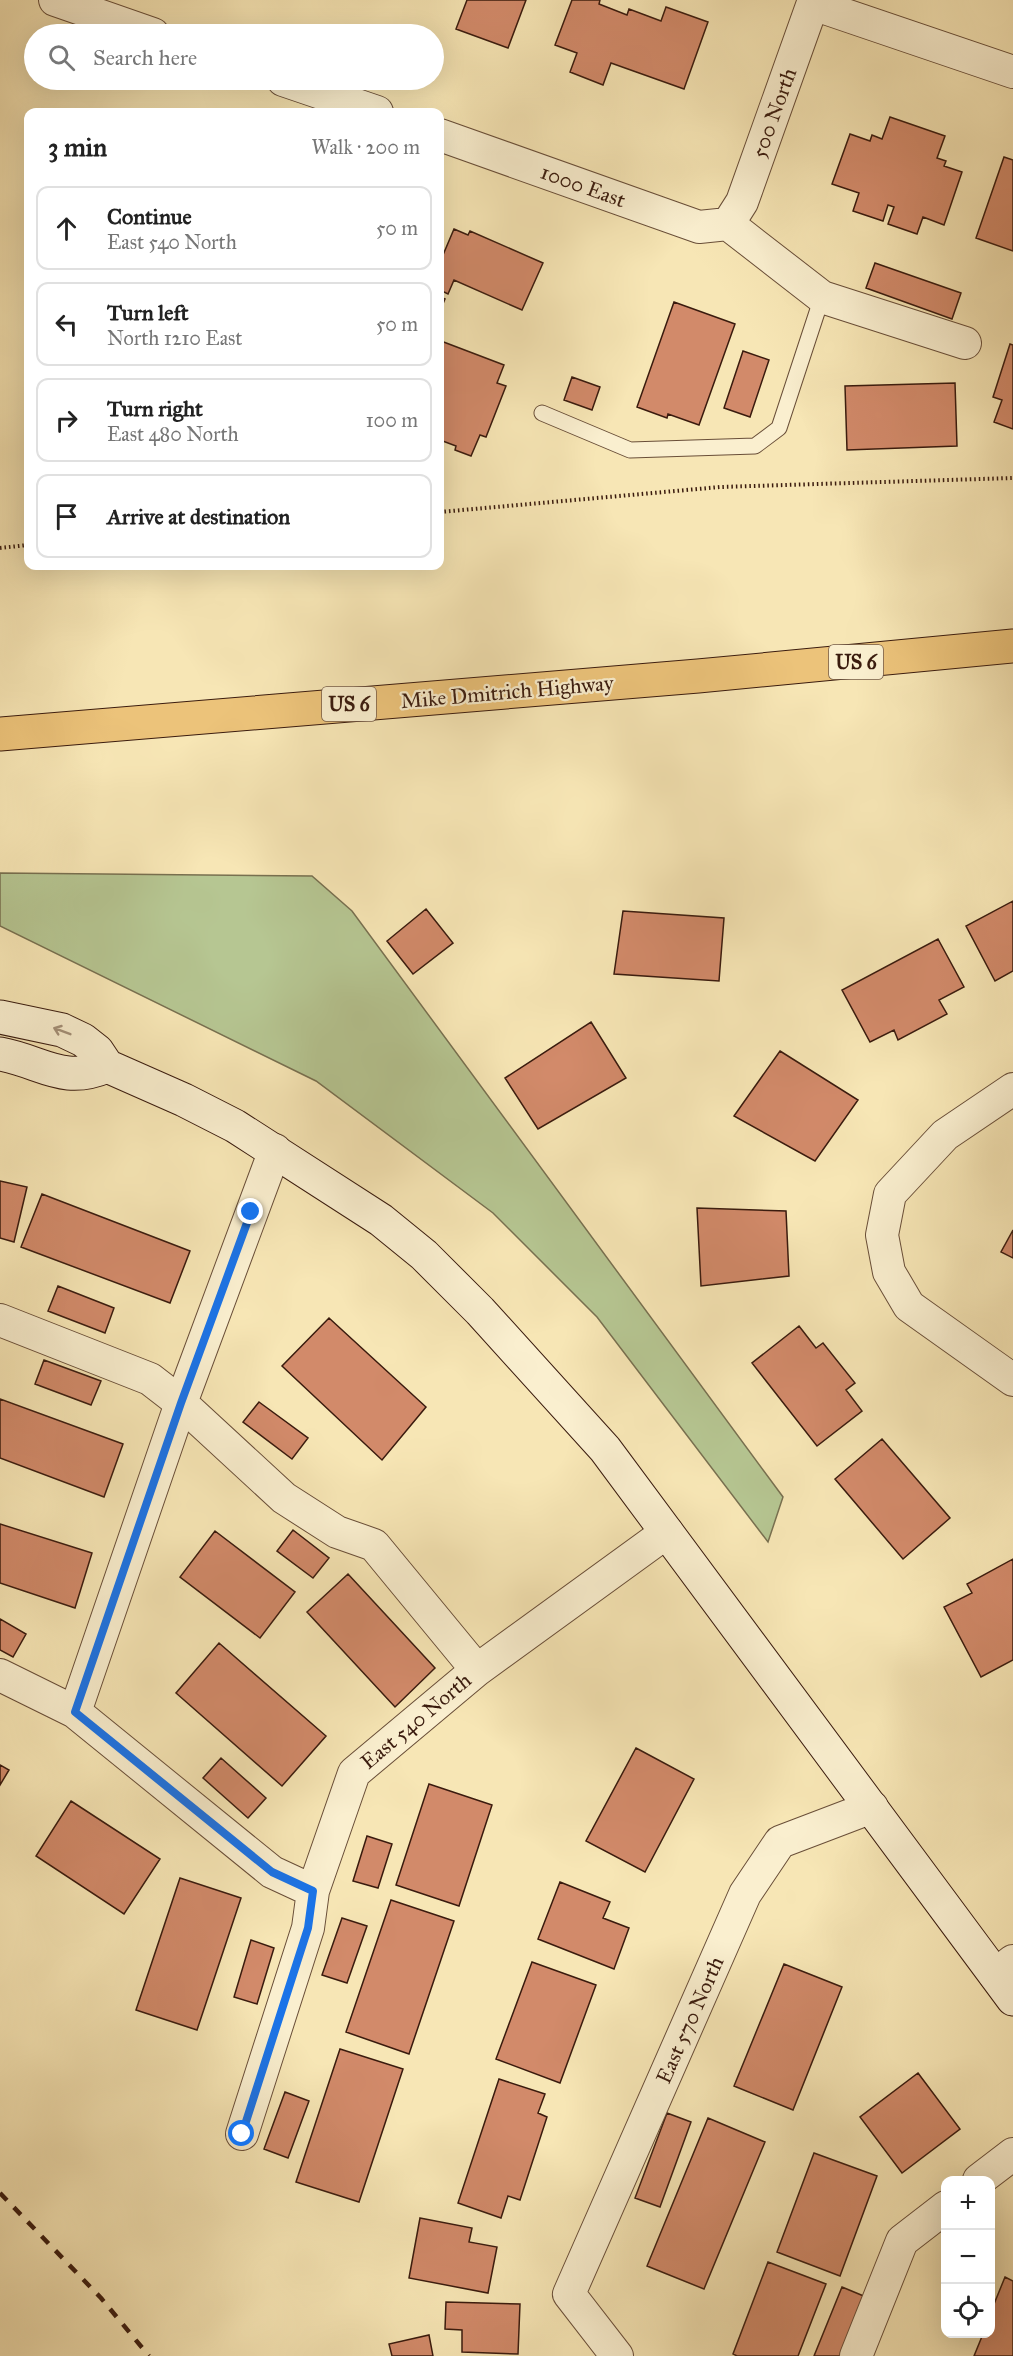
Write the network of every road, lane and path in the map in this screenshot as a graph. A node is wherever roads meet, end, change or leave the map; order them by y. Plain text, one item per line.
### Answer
1 (55, 0) edge
2 (814, 2) edge
3 (124, 24) edge
4 (1013, 72) edge
5 (305, 90) edge
6 (340, 106) edge
7 (444, 136) edge
8 (728, 224) junction
9 (822, 297) junction
10 (965, 343) dead end
11 (542, 413) dead end
12 (1013, 478) edge
13 (444, 512) edge
14 (24, 545) edge
15 (0, 548) edge
16 (1013, 646) edge
17 (0, 734) edge
18 (0, 1017) edge
19 (0, 1054) edge
20 (107, 1066) junction
21 (1013, 1089) edge
22 (275, 1150) junction
23 (0, 1320) edge
24 (1013, 1380) edge
25 (181, 1403) junction
26 (667, 1532) junction
27 (477, 1670) junction
28 (0, 1675) edge
29 (75, 1712) junction
30 (872, 1807) junction
31 (313, 1891) junction
32 (1007, 1979) edge
33 (242, 2134) dead end
34 (1013, 2154) edge
35 (985, 2176) edge
36 (941, 2210) edge
37 (617, 2356) edge
38 (856, 2356) edge

1 - 3 street
2 - 4 street
2 - 8 street, 500 North
5 - 6 street
7 - 8 street, 1000 East
8 - 9 street
9 - 10 street
9 - 11 lane
12 - 13 path
14 - 15 path
16 - 17 highway, Mike Dmitrich Highway / US 6
20 -> 18 main road
19 - 20 main road
20 - 22 main road
21 - 24 street
22 - 25 street
22 - 26 main road
23 - 25 street
25 - 27 street
25 - 29 street
26 - 27 street, East 540 North
26 - 30 main road
27 - 31 street, East 540 North
28 - 29 street
29 - 31 street
30 - 32 main road
30 - 37 street, East 570 North
31 - 33 street, East 540 North
34 - 35 street
36 - 38 street

